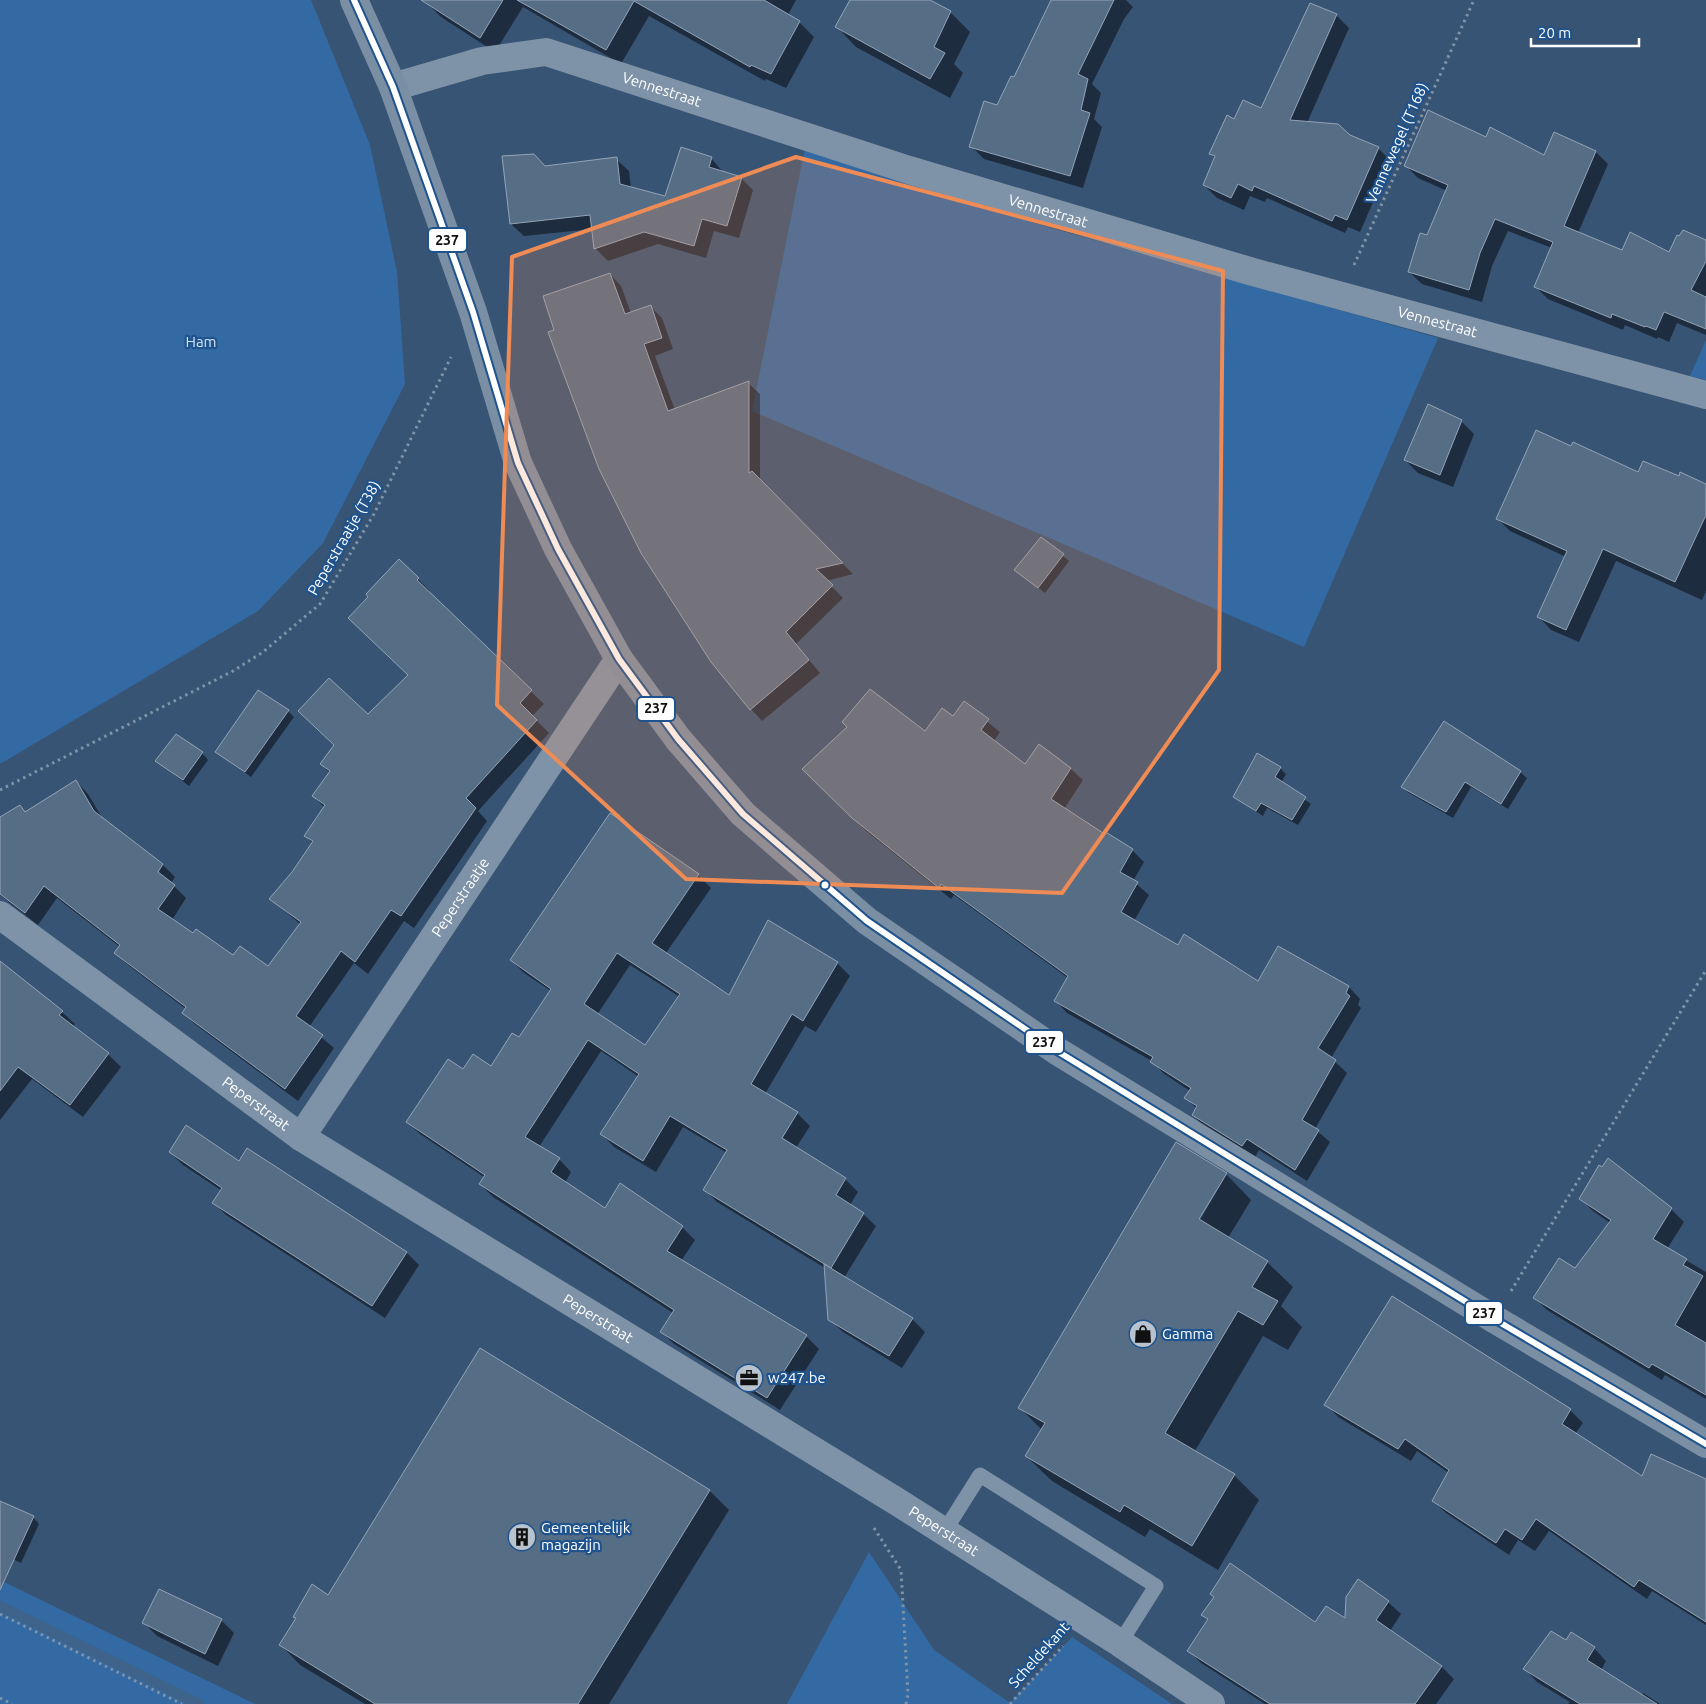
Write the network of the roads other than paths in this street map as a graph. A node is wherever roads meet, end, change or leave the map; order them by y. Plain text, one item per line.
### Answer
1 (354, 0) edge
2 (393, 87) junction
3 (1706, 395) edge
4 (619, 659) junction
5 (0, 915) edge
6 (301, 1136) junction
7 (1706, 1444) edge
8 (944, 1532) junction
9 (1120, 1643) junction
10 (1211, 1704) edge

1 - 2 street
2 - 3 street, Vennestraat
2 - 4 street
4 - 6 street, Peperstraatje
4 - 7 street
5 - 6 street, Peperstraat
6 - 8 street, Peperstraat
8 - 9 street, Peperstraat
8 - 9 lane
9 - 10 street, Peperstraat

